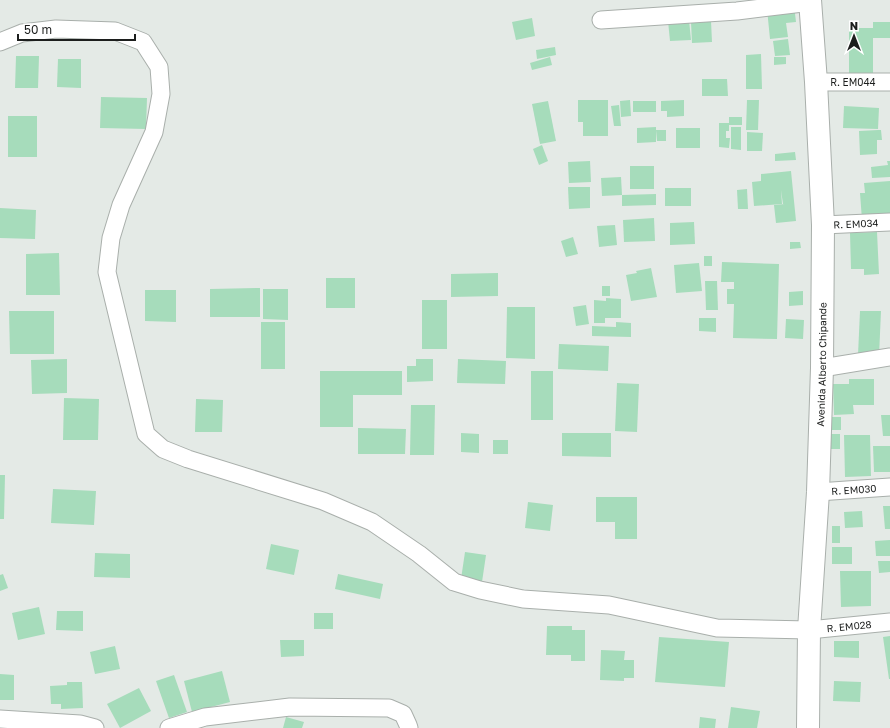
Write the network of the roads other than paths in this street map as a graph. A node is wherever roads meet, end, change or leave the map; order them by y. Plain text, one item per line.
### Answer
1 (810, 1) edge
2 (601, 20) dead end
3 (0, 42) edge
4 (816, 82) junction
5 (890, 82) edge
6 (890, 222) edge
7 (822, 226) junction
8 (890, 357) edge
9 (822, 368) junction
10 (890, 487) edge
11 (818, 492) junction
12 (890, 622) edge
13 (809, 630) junction
14 (0, 720) edge
15 (94, 728) edge
16 (169, 728) edge
17 (409, 728) edge
18 (808, 728) edge

1 - 2 street
1 - 4 main road, Avenida Alberto Chipande
3 - 13 street, R. EM028
4 - 5 street, R. EM044
4 - 7 main road, Avenida Alberto Chipande
6 - 7 street, R. EM034
7 - 9 main road, Avenida Alberto Chipande
8 - 9 street
9 - 11 main road, Avenida Alberto Chipande
10 - 11 street, R. EM030
11 - 13 main road, Avenida Alberto Chipande
12 - 13 street, R. EM028
13 - 18 main road, Avenida Alberto Chipande
14 - 15 street
16 - 17 street

